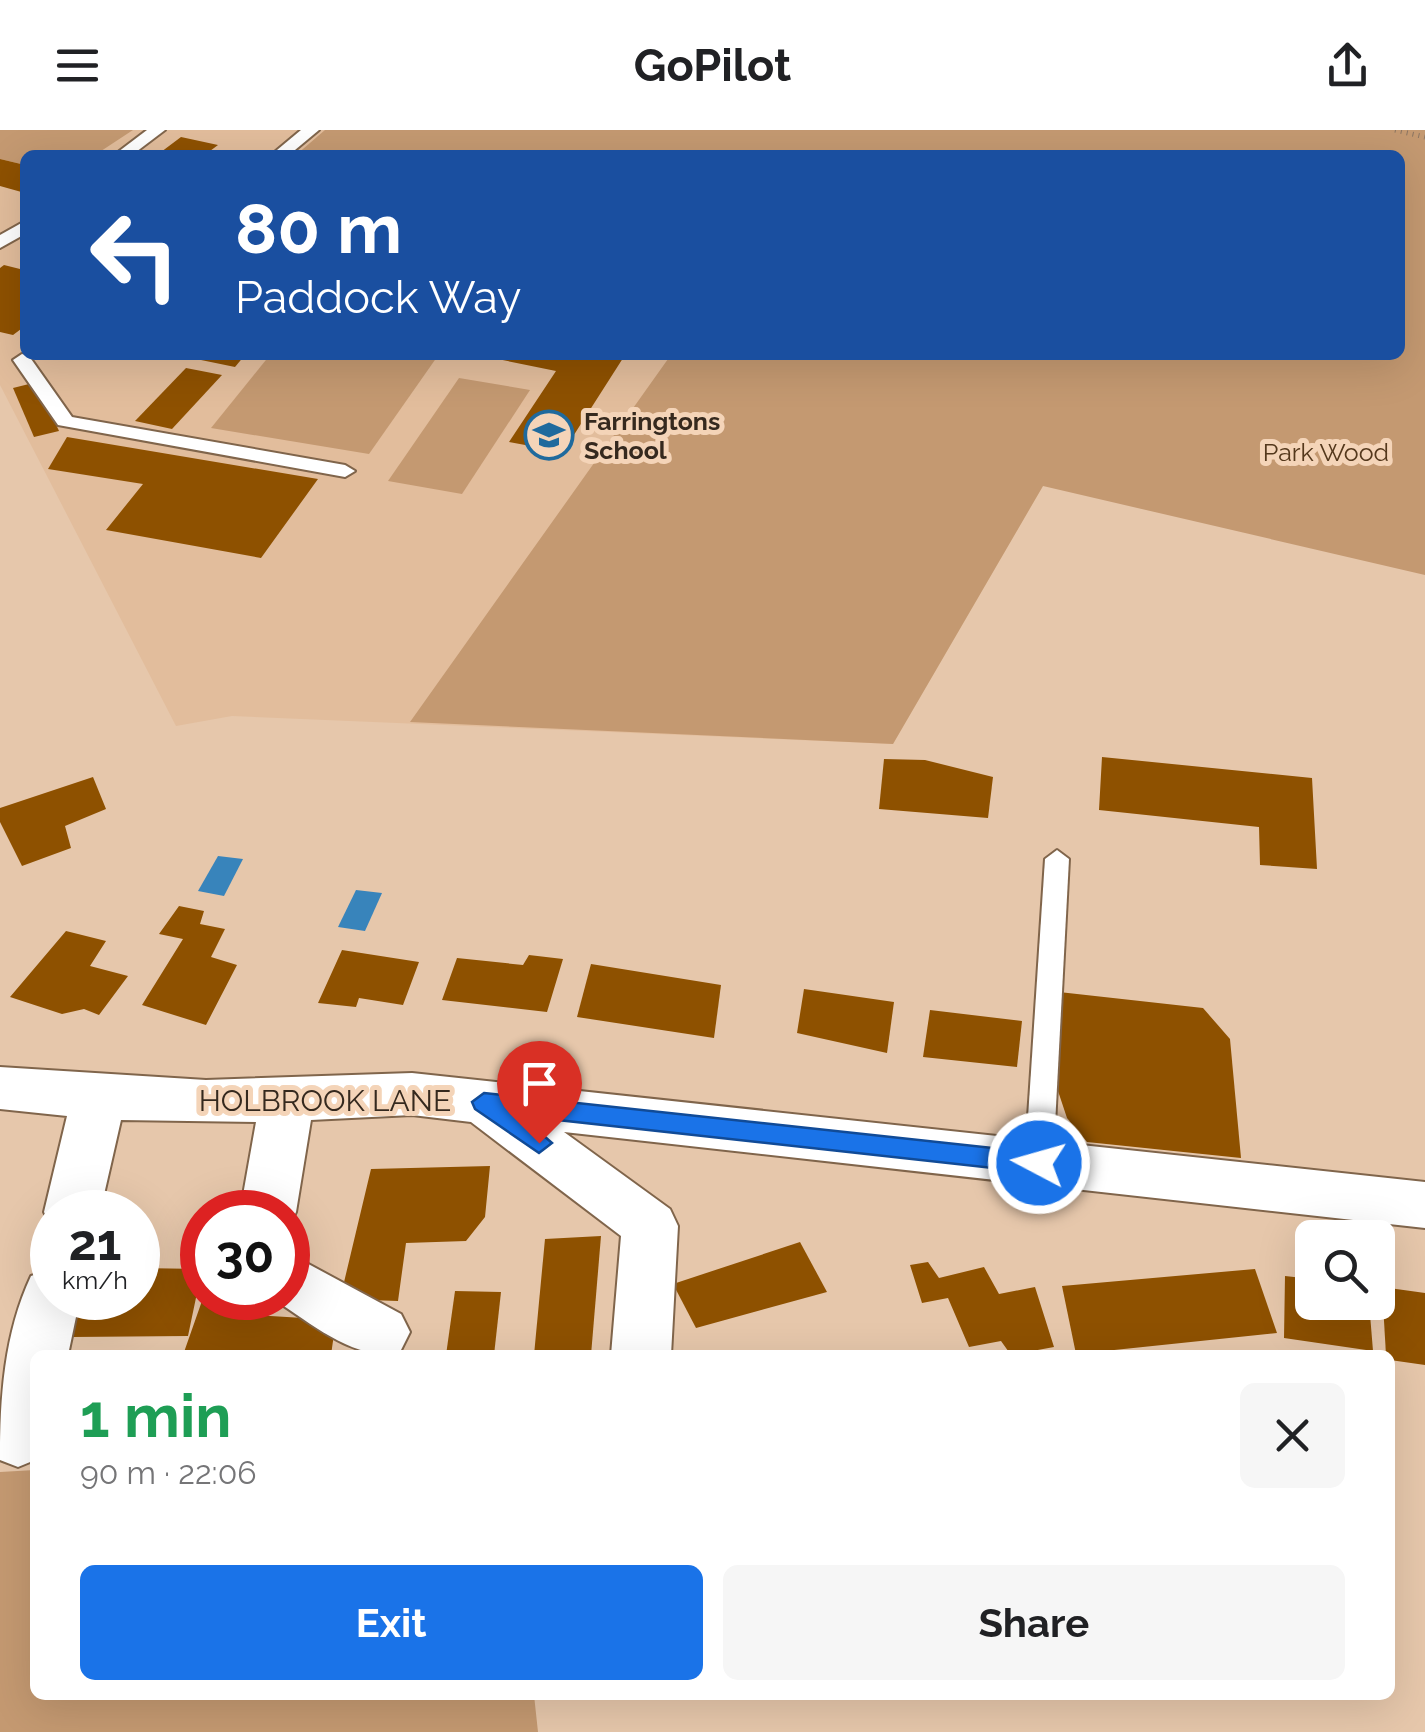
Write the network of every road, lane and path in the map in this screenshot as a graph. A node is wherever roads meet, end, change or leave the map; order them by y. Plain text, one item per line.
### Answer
1 (157, 130) edge
2 (311, 130) edge
3 (1395, 130) edge
4 (1425, 137) edge
5 (129, 150) edge
6 (286, 150) edge
7 (26, 360) edge
8 (345, 471) dead end
9 (1057, 859) dead end
10 (0, 1088) edge
11 (98, 1101) junction
12 (287, 1101) junction
13 (484, 1102) junction
14 (1039, 1163) junction
15 (77, 1190) edge
16 (272, 1190) edge
17 (1425, 1206) edge
18 (310, 1291) edge
19 (46, 1320) edge
20 (380, 1332) dead end
21 (39, 1350) edge
22 (640, 1350) edge
23 (30, 1389) edge
24 (18, 1439) dead end

1 - 5 lane
2 - 6 lane
3 - 4 path
7 - 8 lane
9 - 14 lane
10 - 11 street, HOLBROOK LANE
11 - 12 street, HOLBROOK LANE
11 - 15 street
12 - 13 street, HOLBROOK LANE
12 - 16 street
13 - 14 street, HOLBROOK LANE
13 - 22 street
14 - 17 street, HOLBROOK LANE
18 - 20 street
19 - 21 street
23 - 24 street

